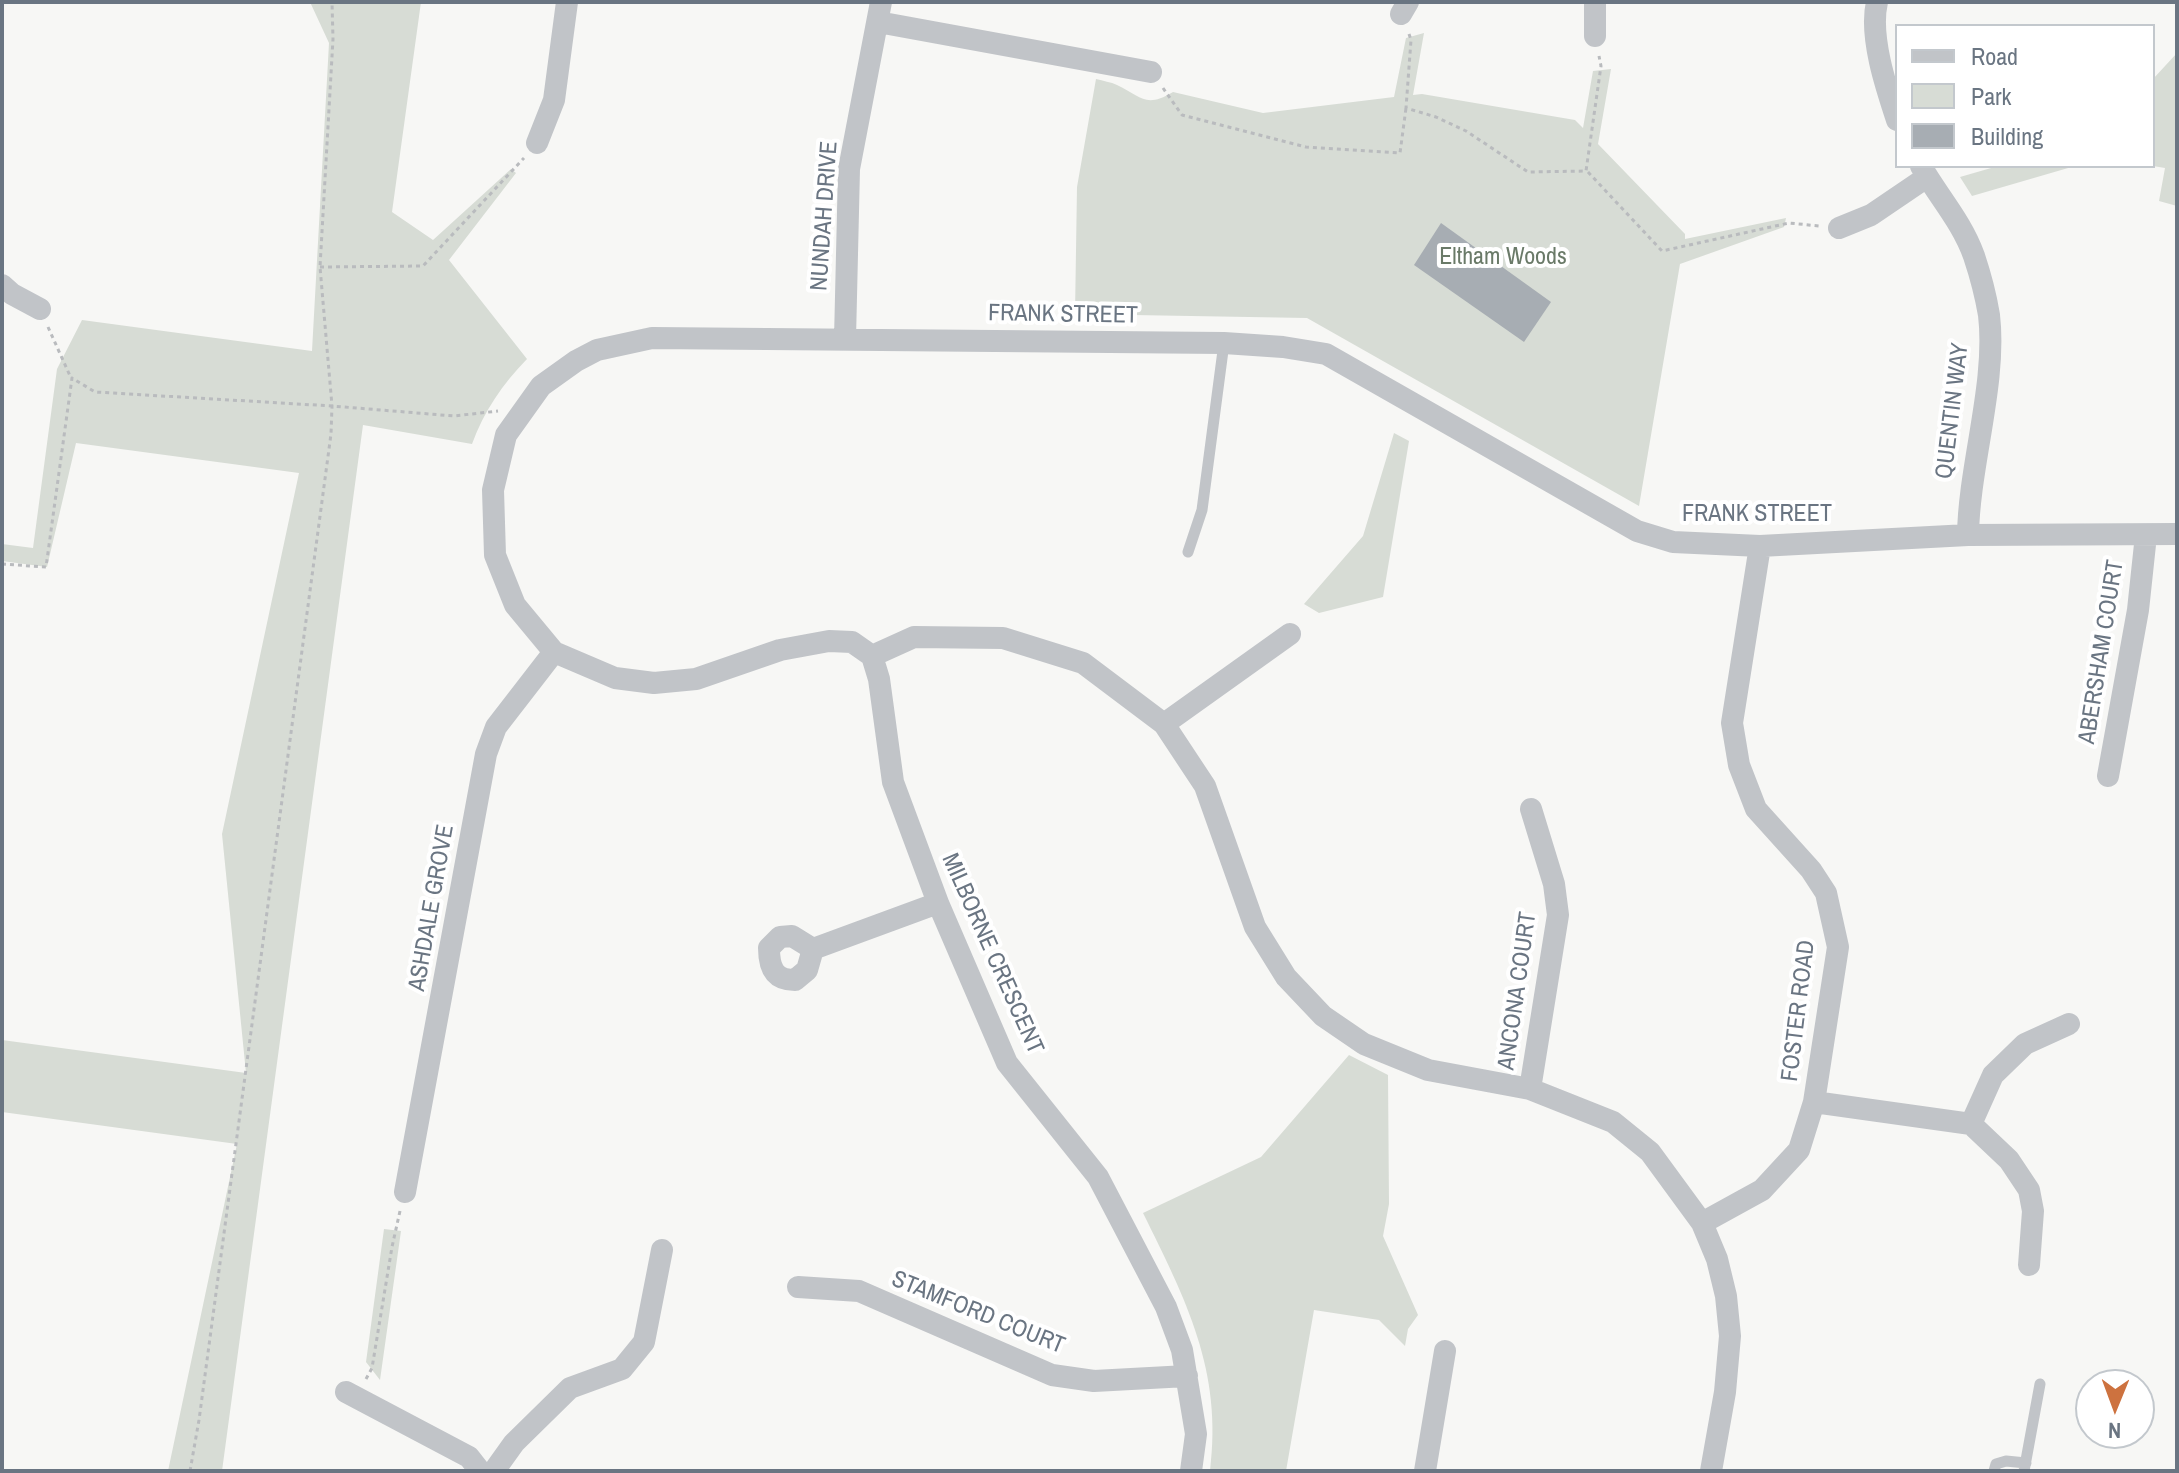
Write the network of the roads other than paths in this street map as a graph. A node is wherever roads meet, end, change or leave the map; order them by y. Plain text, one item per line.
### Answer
1 (567, 2) edge
2 (1595, 2) edge
3 (1877, 2) edge
4 (880, 12) edge
5 (1595, 36) road end
6 (1151, 72) road end
7 (1895, 114) edge
8 (537, 143) road end
9 (1924, 172) edge
10 (1839, 228) road end
11 (2, 285) edge
12 (40, 309) road end
13 (845, 339) junction
14 (1224, 343) junction
15 (2177, 534) edge
16 (1968, 535) junction
17 (2146, 535) junction
18 (1760, 546) junction
19 (1188, 552) dead end
20 (1290, 634) dead end
21 (554, 652) junction
22 (872, 656) junction
23 (1164, 724) junction
24 (2108, 776) dead end
25 (1531, 809) dead end
26 (938, 903) junction
27 (813, 949) dead end
28 (2069, 1024) dead end
29 (1530, 1089) junction
30 (1814, 1102) junction
31 (1971, 1124) junction
32 (405, 1192) dead end
33 (1702, 1223) junction
34 (662, 1250) dead end
35 (2029, 1265) dead end
36 (798, 1287) dead end
37 (1445, 1351) dead end
38 (1187, 1376) junction
39 (2040, 1384) dead end
40 (351, 1394) road end
41 (2025, 1467) edge
42 (480, 1471) edge
43 (494, 1471) edge
44 (1191, 1471) edge
45 (1425, 1471) edge
46 (1711, 1471) edge
47 (1994, 1471) edge

1 - 8 street
2 - 5 street
3 - 7 street
4 - 6 street
4 - 13 street, NUNDAH DRIVE
9 - 10 street
9 - 16 street, QUENTIN WAY
11 - 12 street
13 - 14 street, FRANK STREET
13 - 21 street, FRANK STREET
14 - 18 street, FRANK STREET
14 - 19 lane
15 - 17 street, FRANK STREET
16 - 17 street, FRANK STREET
16 - 18 street, FRANK STREET
17 - 24 street, ABERSHAM COURT
18 - 30 street, FOSTER ROAD
20 - 23 street
21 - 22 street, FRANK STREET
21 - 32 street, ASHDALE GROVE
22 - 23 street
22 - 26 street, MILBORNE CRESCENT
23 - 29 street
25 - 29 street, ANCONA COURT
26 - 27 street
26 - 38 street, MILBORNE CRESCENT
28 - 31 street
29 - 33 street
30 - 31 street
30 - 33 street, FOSTER ROAD
31 - 35 street
33 - 46 street
34 - 43 street
36 - 38 street, STAMFORD COURT
37 - 45 street
38 - 44 street, MILBORNE CRESCENT
39 - 41 lane
40 - 42 street
41 - 47 lane

